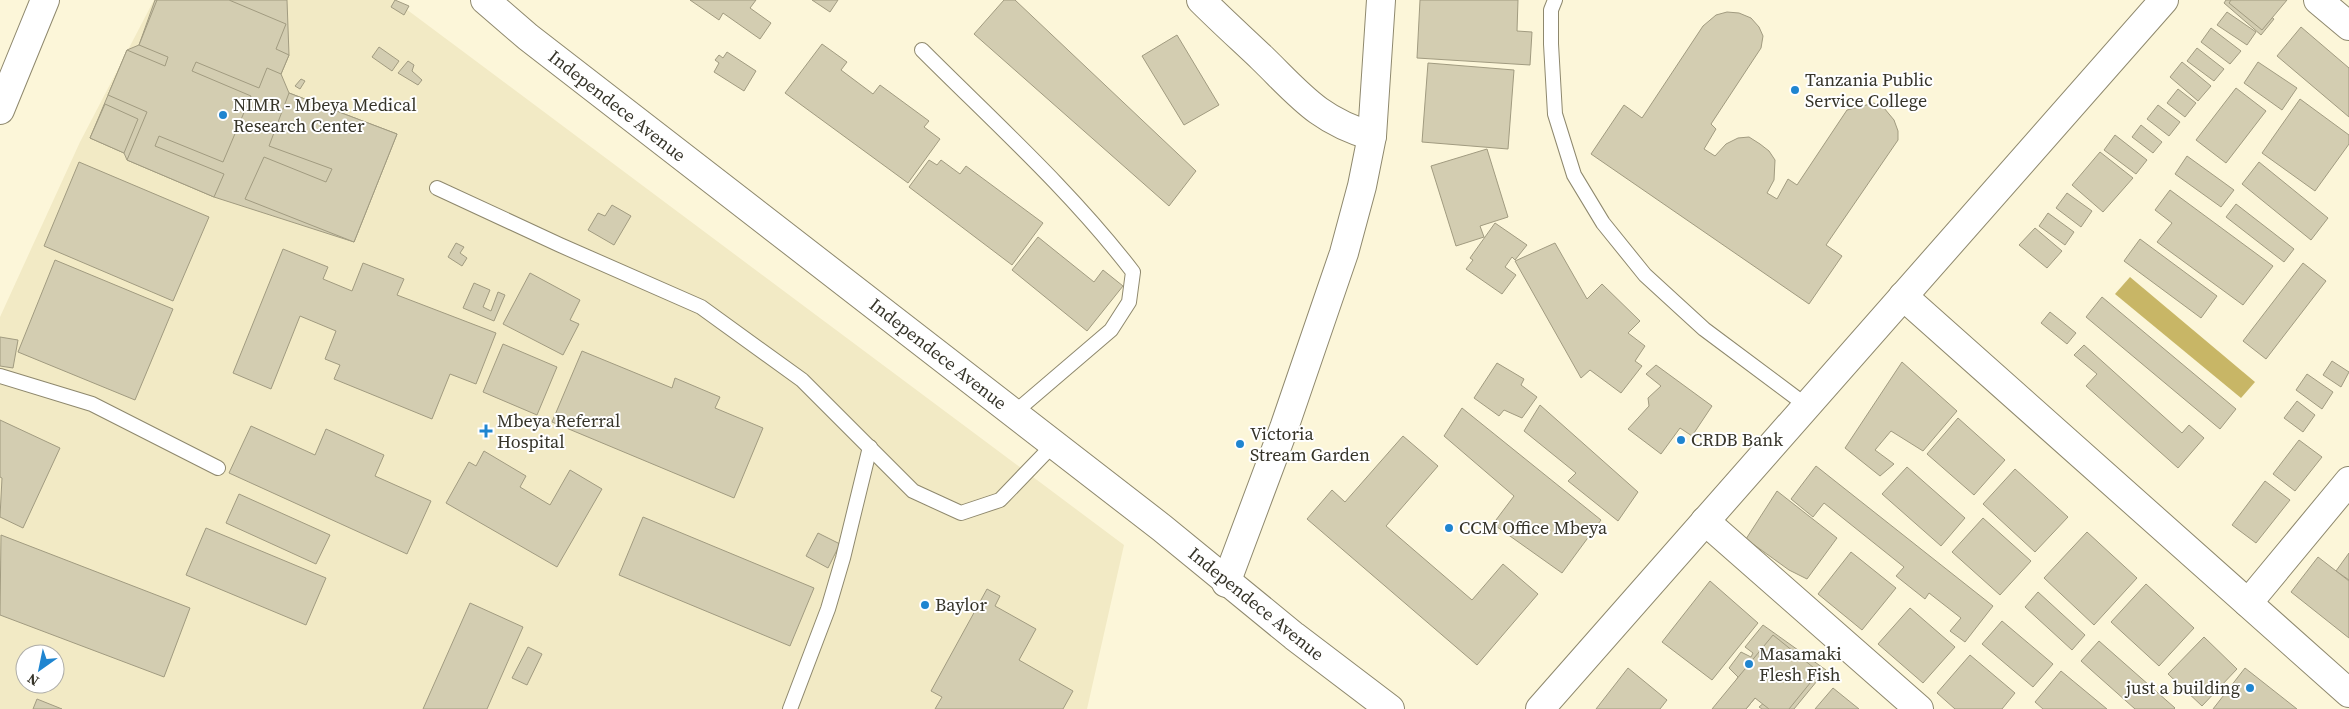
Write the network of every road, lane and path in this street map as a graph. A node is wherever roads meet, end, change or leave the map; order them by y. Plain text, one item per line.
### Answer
1 (46, 0) edge
2 (485, 0) edge
3 (1201, 0) edge
4 (1381, 0) edge
5 (1555, 0) edge
6 (2164, 0) edge
7 (2318, 0) edge
8 (2349, 26) edge
9 (922, 50) dead end
10 (0, 110) edge
11 (1372, 136) junction
12 (437, 188) dead end
13 (1903, 296) junction
14 (0, 376) edge
15 (1807, 406) junction
16 (1014, 413) junction
17 (1053, 446) junction
18 (870, 447) junction
19 (218, 468) dead end
20 (2349, 481) edge
21 (1704, 522) junction
22 (1226, 582) junction
23 (2248, 603) junction
24 (2349, 693) edge
25 (790, 709) edge
26 (1390, 709) edge
27 (1540, 709) edge
28 (1919, 709) edge

1 - 10 street
2 - 16 street, Independece Avenue
3 - 11 street
4 - 11 street
5 - 15 lane
6 - 13 street
7 - 8 street
9 - 16 lane
11 - 22 street
12 - 18 lane
13 - 15 street
13 - 23 street
14 - 19 lane
15 - 21 street
16 - 17 street, Independece Avenue
17 - 18 lane
17 - 22 street, Independece Avenue
18 - 25 lane
20 - 23 street
21 - 27 street
21 - 28 street
22 - 26 street, Independece Avenue
23 - 24 street

